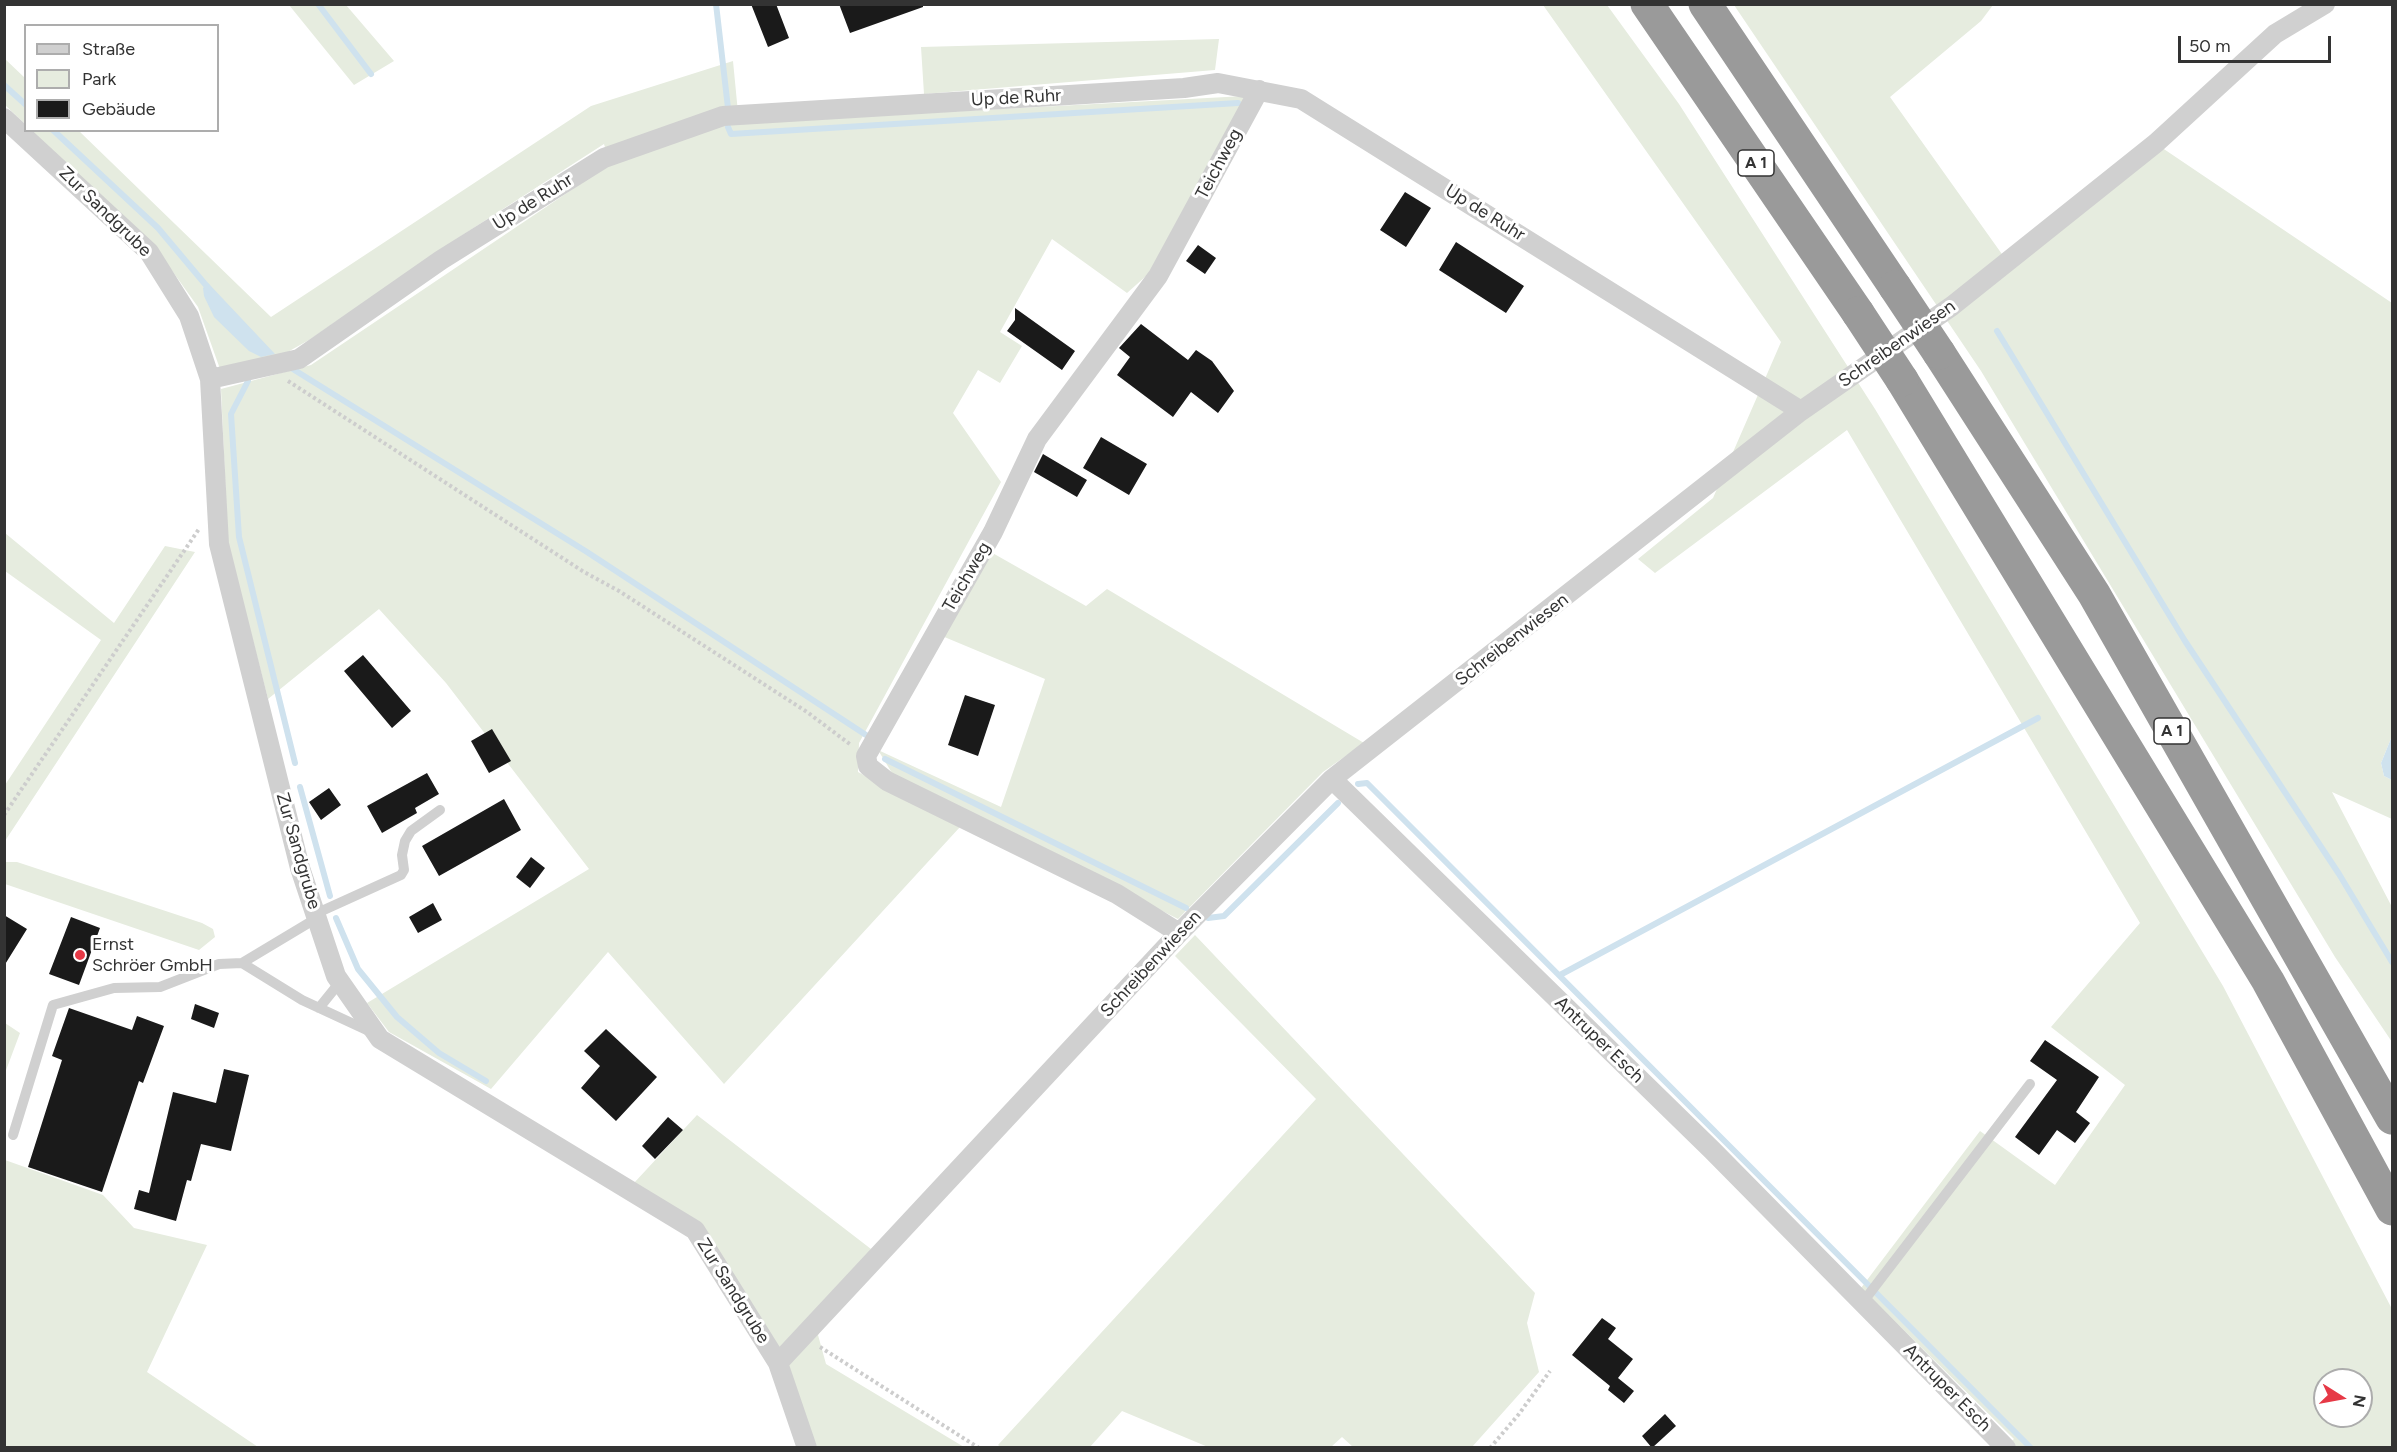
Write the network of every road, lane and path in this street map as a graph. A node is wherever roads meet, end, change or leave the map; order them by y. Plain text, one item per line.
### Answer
1 (1647, 4) edge
2 (1705, 4) edge
3 (2325, 4) edge
4 (1259, 90) junction
5 (4, 118) edge
6 (266, 366) junction
7 (210, 379) junction
8 (1801, 411) junction
9 (217, 504) junction
10 (866, 756) junction
11 (1332, 779) junction
12 (440, 810) dead end
13 (4, 815) edge
14 (316, 916) junction
15 (1179, 933) junction
16 (242, 963) junction
17 (340, 982) junction
18 (319, 1008) junction
19 (377, 1035) junction
20 (2030, 1084) dead end
21 (2392, 1118) edge
22 (13, 1135) dead end
23 (2392, 1209) edge
24 (1863, 1302) junction
25 (803, 1337) junction
26 (778, 1363) junction
27 (1550, 1371) dead end
28 (807, 1448) edge
29 (979, 1448) edge
30 (1490, 1448) edge
31 (2006, 1448) edge

1 - 23 highway, A 1, bridge
2 - 21 highway, A 1, bridge
3 - 8 street, Schreibenwiesen
4 - 6 street, Up de Ruhr
4 - 8 street, Up de Ruhr
4 - 10 street, Teichweg
5 - 7 street, Zur Sandgrube
6 - 7 street, Up de Ruhr
6 - 10 path
7 - 9 street, Zur Sandgrube
8 - 11 street, Schreibenwiesen
9 - 13 path
9 - 14 street, Zur Sandgrube
10 - 15 street
11 - 15 street, Schreibenwiesen
11 - 24 street, Antruper Esch
12 - 14 lane
14 - 16 lane
14 - 17 street, Zur Sandgrube
15 - 25 street, Schreibenwiesen
16 - 18 lane
16 - 22 lane
17 - 18 lane
17 - 19 street, Zur Sandgrube
18 - 19 lane
19 - 26 street, Zur Sandgrube
20 - 24 lane
24 - 31 street, Antruper Esch
25 - 26 street, Schreibenwiesen
25 - 29 path
26 - 28 street, Zur Sandgrube
27 - 30 path

